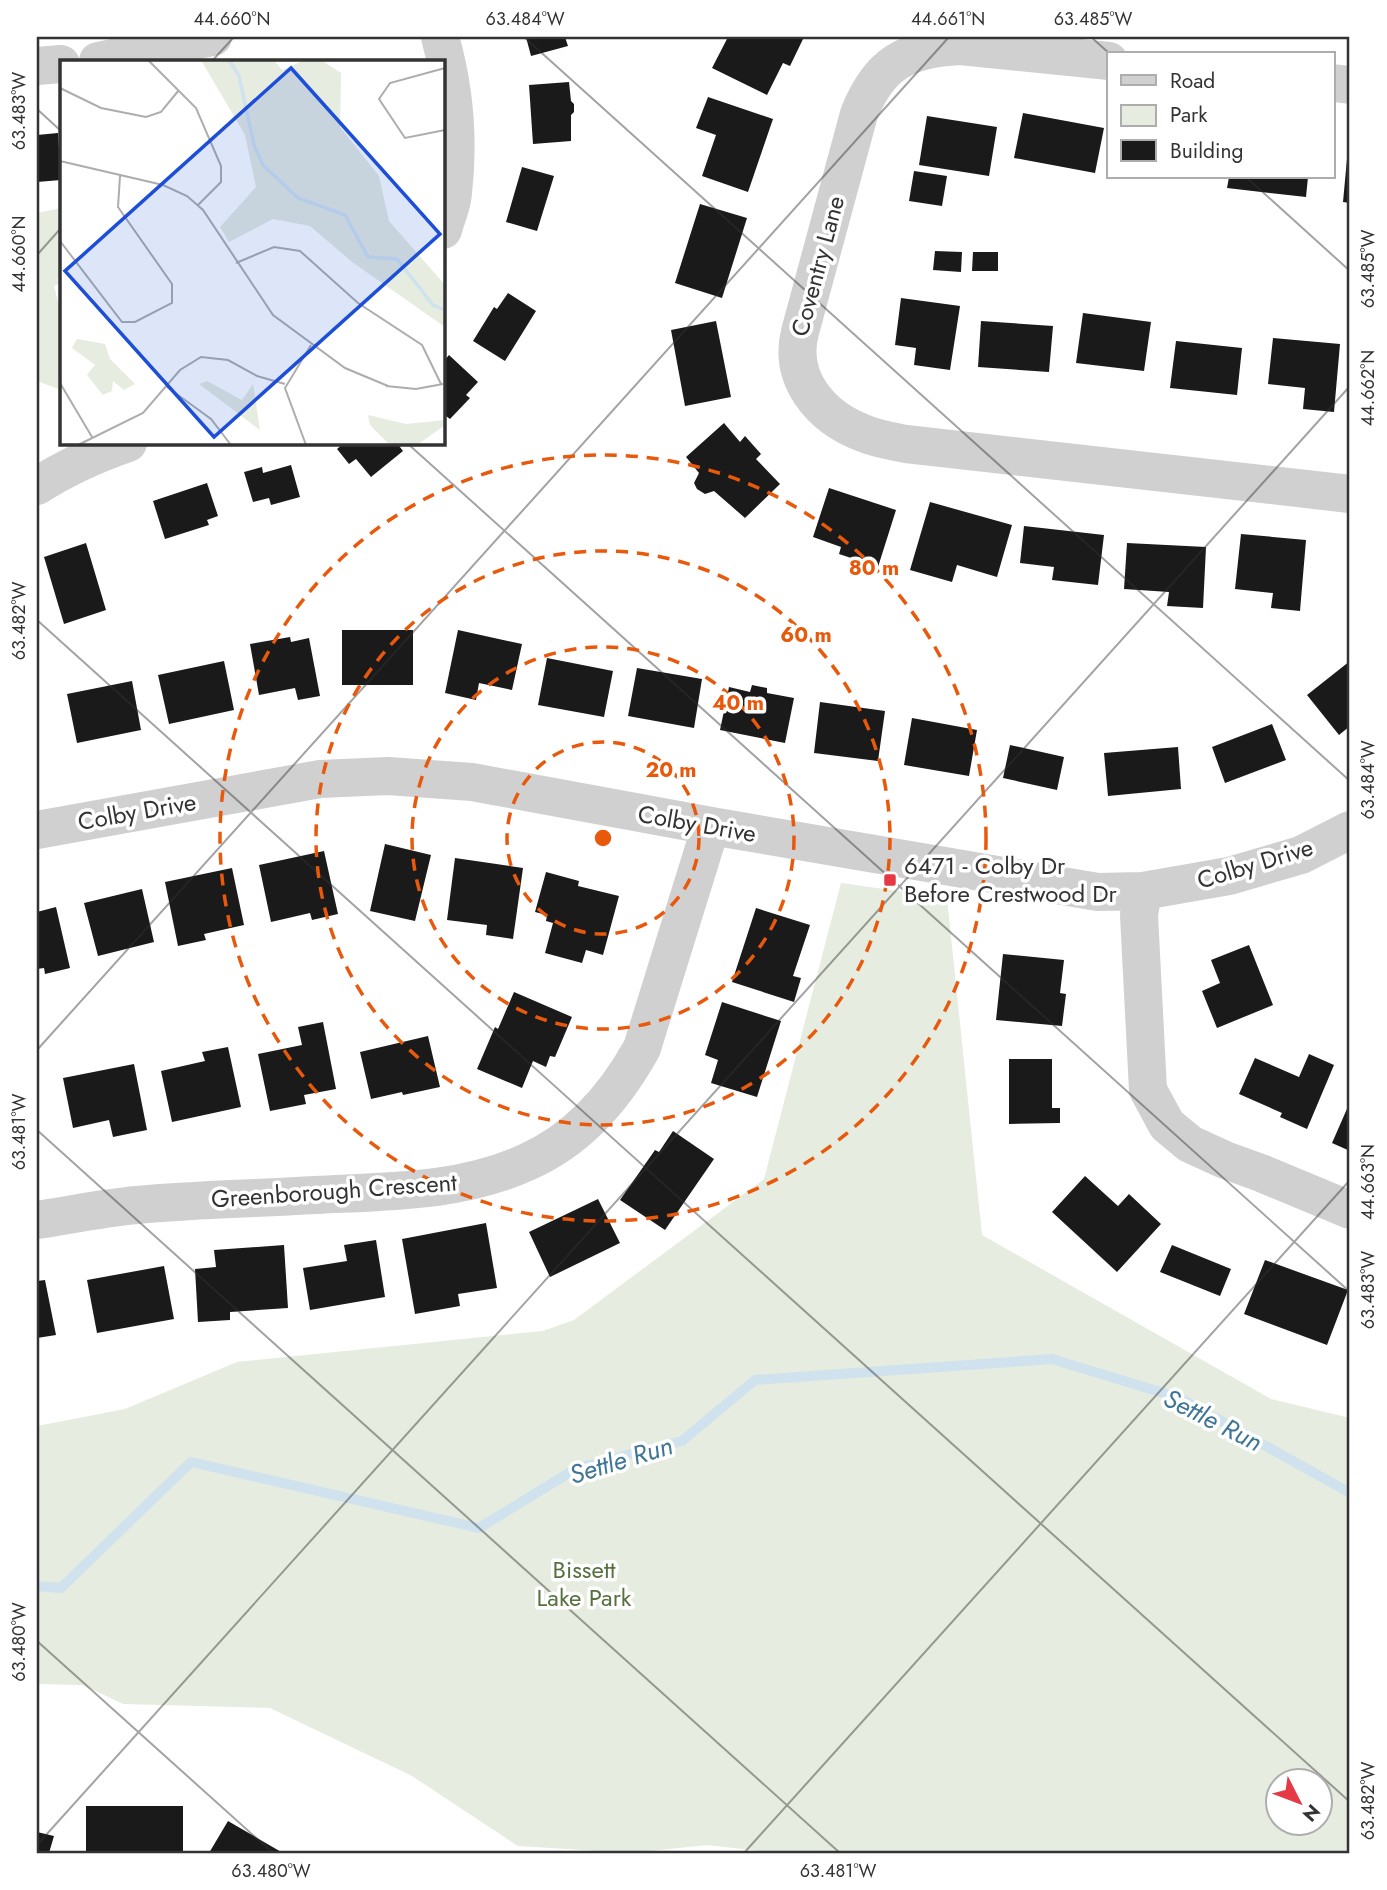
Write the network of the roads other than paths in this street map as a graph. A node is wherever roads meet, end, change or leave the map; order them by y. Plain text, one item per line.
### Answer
1 (213, 37) edge
2 (440, 37) edge
3 (102, 60) edge
4 (1107, 61) edge
5 (60, 64) edge
6 (37, 66) edge
7 (444, 227) edge
8 (125, 444) edge
9 (37, 486) edge
10 (1350, 494) edge
11 (711, 826) junction
12 (37, 830) edge
13 (1350, 830) edge
14 (1143, 891) junction
15 (1350, 1210) edge
16 (37, 1220) edge

1 - 3 street
2 - 7 street
4 - 10 street, Coventry Lane
5 - 6 street
8 - 9 street
11 - 12 street, Colby Drive
11 - 14 street, Colby Drive
11 - 16 street, Greenborough Crescent
13 - 14 street, Colby Drive
14 - 15 street

